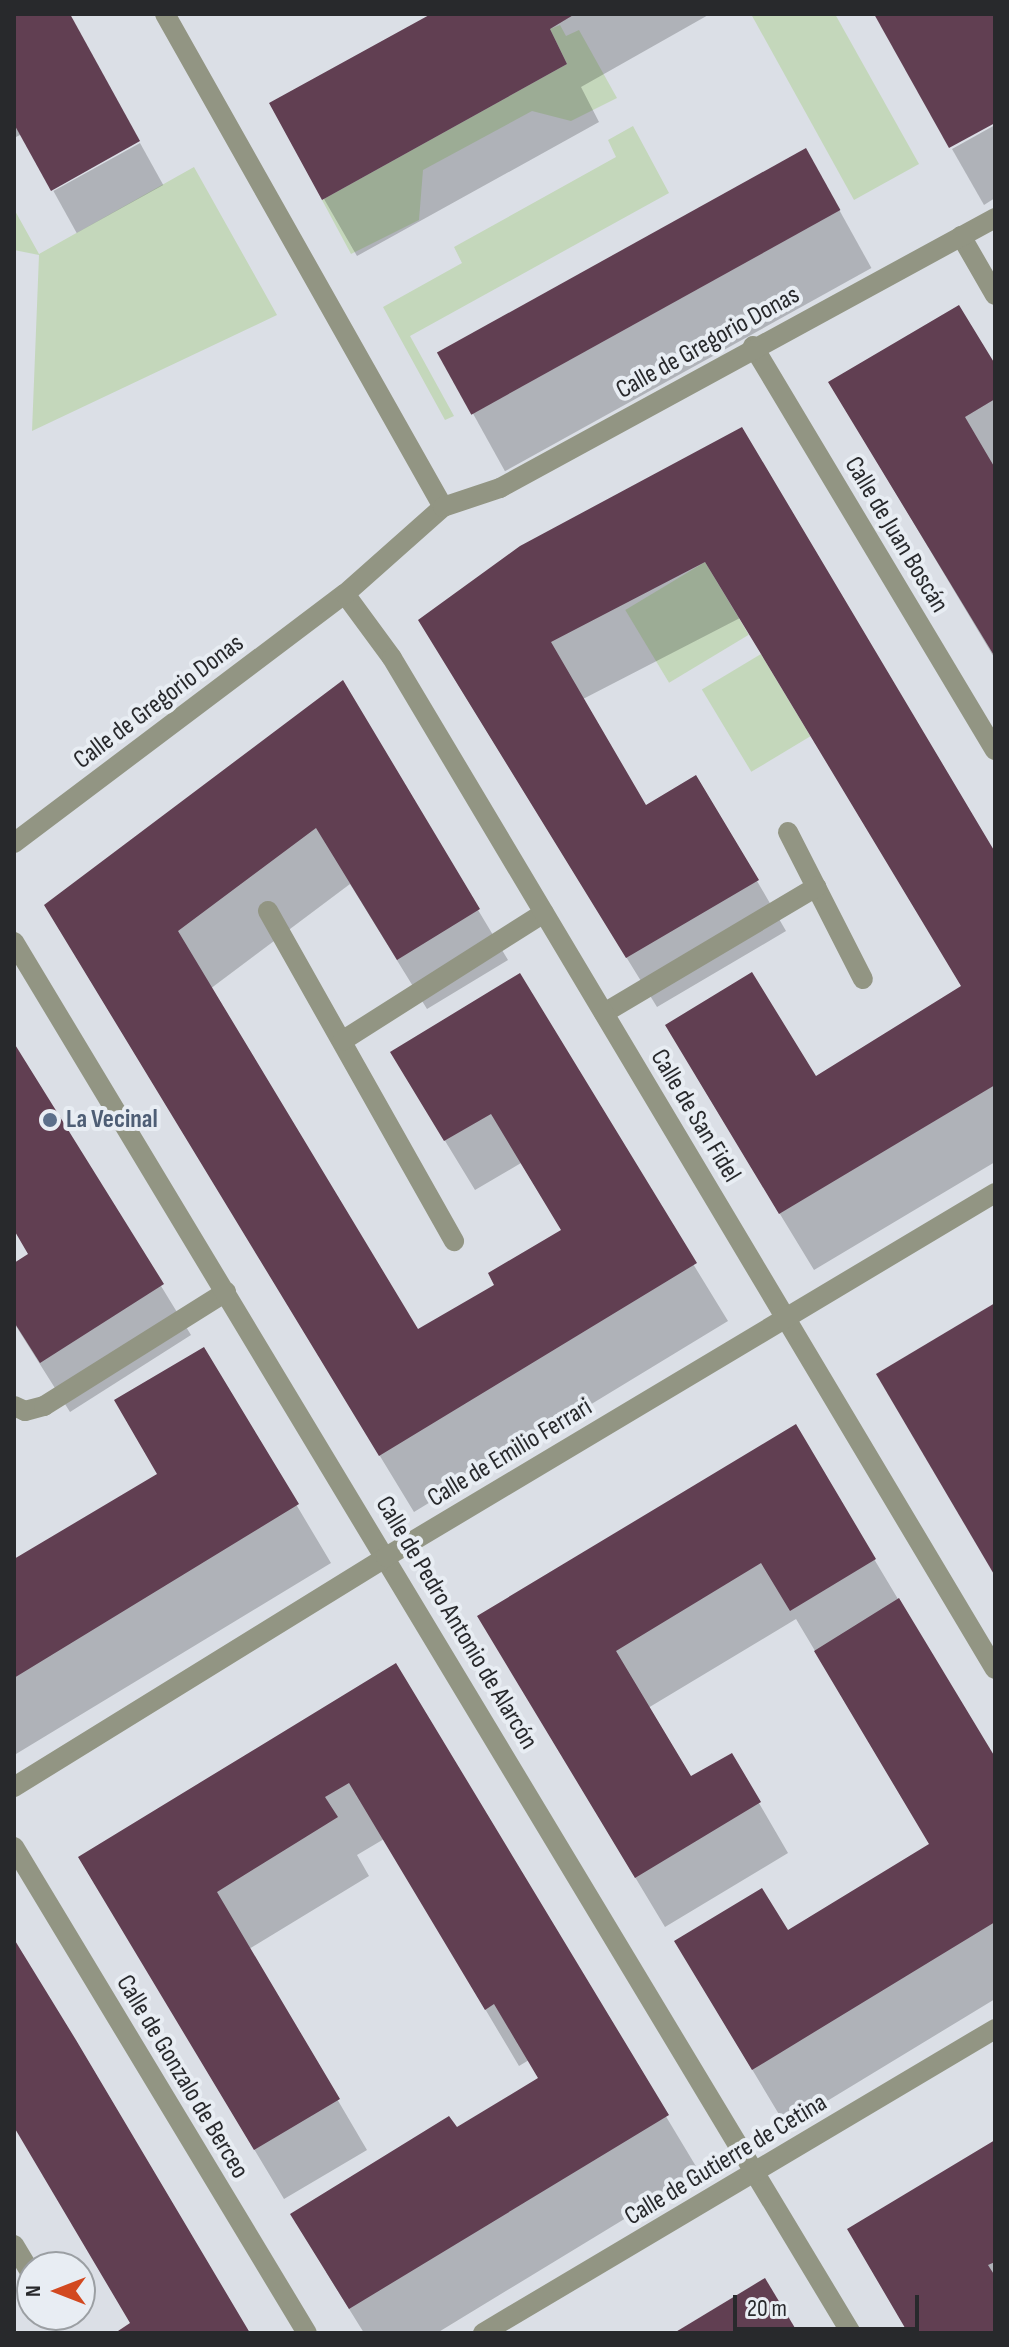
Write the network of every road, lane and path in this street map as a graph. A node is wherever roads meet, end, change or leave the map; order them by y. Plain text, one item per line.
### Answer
1 (165, 14) edge
2 (995, 218) edge
3 (961, 236) junction
4 (995, 295) edge
5 (753, 346) junction
6 (443, 507) junction
7 (345, 594) junction
8 (995, 750) edge
9 (788, 832) dead end
10 (14, 843) edge
11 (816, 887) junction
12 (268, 911) dead end
13 (544, 913) junction
14 (14, 942) edge
15 (863, 979) dead end
16 (604, 1013) junction
17 (342, 1041) junction
18 (995, 1193) edge
19 (454, 1241) dead end
20 (226, 1292) junction
21 (786, 1319) junction
22 (14, 1406) edge
23 (386, 1557) junction
24 (995, 1669) edge
25 (14, 1787) edge
26 (14, 1847) edge
27 (995, 2029) edge
28 (758, 2174) junction
29 (307, 2333) edge
30 (483, 2333) edge
31 (851, 2333) edge

1 - 6 street
2 - 3 street, Calle de Gregorio Donas
3 - 4 street
3 - 5 street, Calle de Gregorio Donas
5 - 6 street, Calle de Gregorio Donas
5 - 8 street, Calle de Juan Boscán
6 - 7 street, Calle de Gregorio Donas
7 - 10 street, Calle de Gregorio Donas
7 - 13 street, Calle de San Fidel
9 - 11 street
11 - 15 street
11 - 16 street
12 - 17 street
13 - 16 street, Calle de San Fidel
13 - 17 street
14 - 20 street, Calle de Pedro Antonio de Alarcón
16 - 21 street, Calle de San Fidel
17 - 19 street
18 - 21 street, Calle de Emilio Ferrari
20 - 22 street
20 - 23 street, Calle de Pedro Antonio de Alarcón
21 - 23 street, Calle de Emilio Ferrari
21 - 24 street, Calle de San Fidel
23 - 25 street, Calle de Emilio Ferrari
23 - 28 street, Calle de Pedro Antonio de Alarcón
26 - 29 street, Calle de Gonzalo de Berceo
27 - 28 street, Calle de Gutierre de Cetina
28 - 30 street, Calle de Gutierre de Cetina
28 - 31 street, Calle de Pedro Antonio de Alarcón

